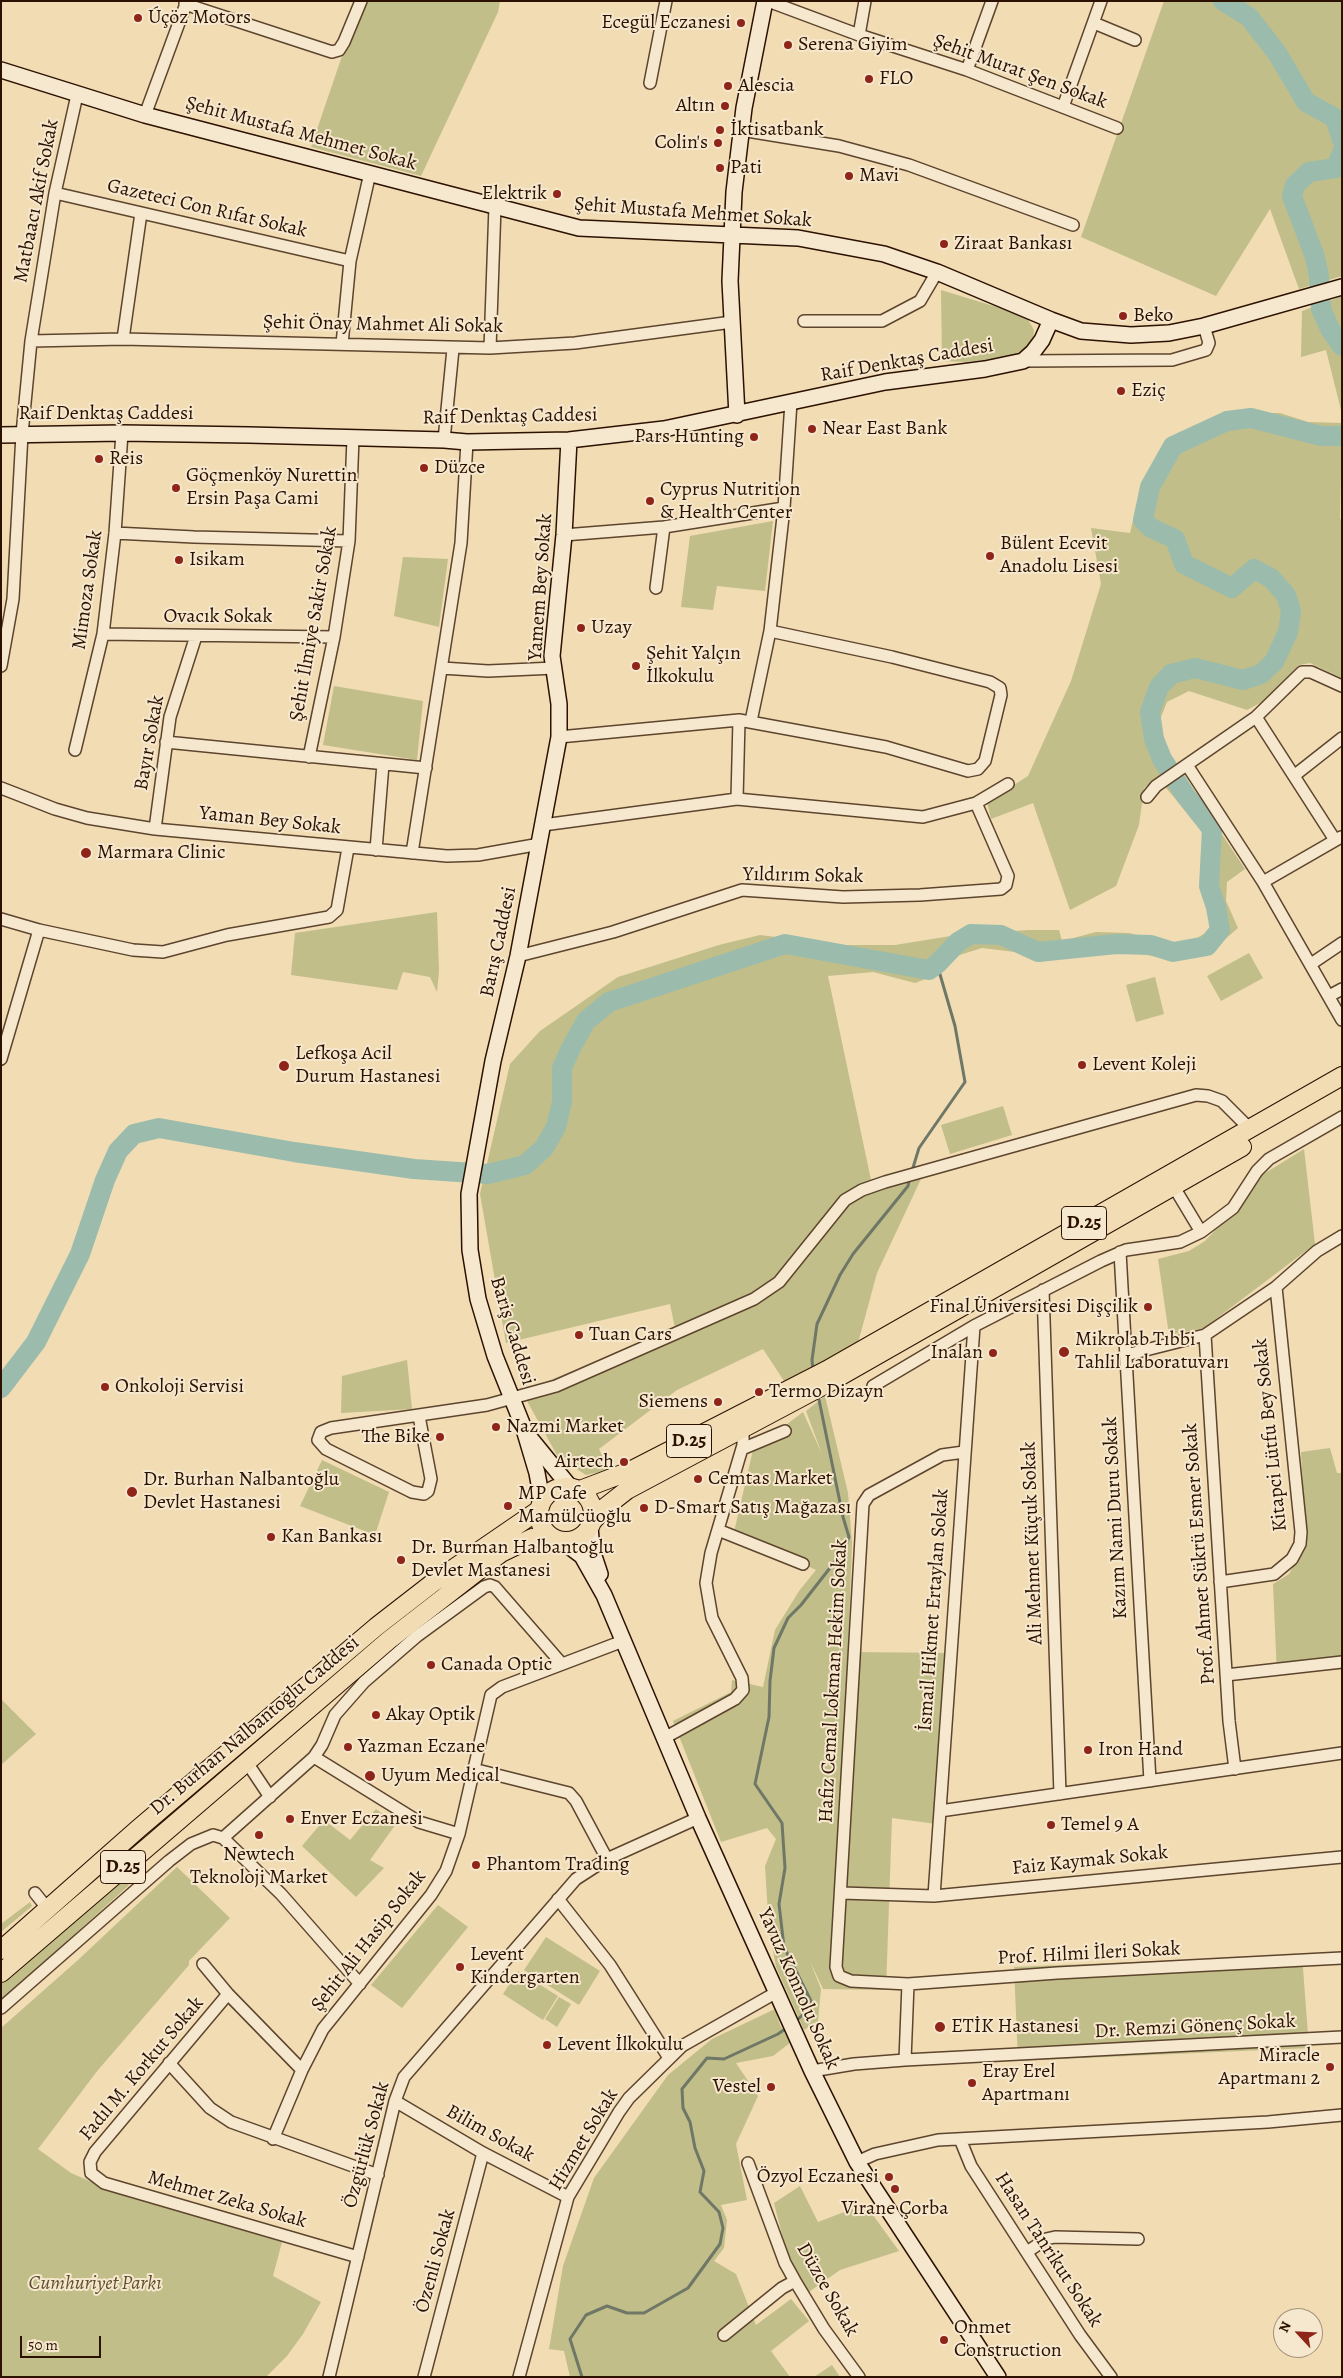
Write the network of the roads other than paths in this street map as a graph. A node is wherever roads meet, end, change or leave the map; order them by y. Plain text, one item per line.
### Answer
1 (361, 1) edge
2 (666, 1) edge
3 (766, 1) edge
4 (865, 1) edge
5 (992, 1) edge
6 (1101, 1) edge
7 (186, 3) edge
8 (1094, 23) junction
9 (858, 35) junction
10 (1135, 40) dead end
11 (968, 70) junction
12 (1, 71) edge
13 (650, 84) dead end
14 (78, 95) junction
15 (1063, 107) junction
16 (145, 114) junction
17 (1117, 128) dead end
18 (742, 130) junction
19 (370, 173) junction
20 (55, 193) junction
21 (495, 206) junction
22 (142, 213) junction
23 (1073, 225) dead end
24 (732, 235) junction
25 (350, 260) junction
26 (937, 272) junction
27 (1342, 288) edge
28 (1050, 320) junction
29 (732, 322) junction
30 (804, 322) dead end
31 (1204, 326) junction
32 (123, 339) junction
33 (31, 341) junction
34 (342, 344) junction
35 (453, 348) junction
36 (490, 348) junction
37 (1023, 361) junction
38 (791, 402) junction
39 (737, 415) junction
40 (122, 433) junction
41 (22, 434) junction
42 (1, 435) edge
43 (353, 438) junction
44 (444, 440) junction
45 (570, 440) junction
46 (467, 442) junction
47 (784, 508) junction
48 (664, 527) junction
49 (115, 533) junction
50 (564, 535) junction
51 (349, 541) junction
52 (656, 588) dead end
53 (770, 631) junction
54 (103, 634) junction
55 (196, 636) junction
56 (334, 637) junction
57 (2, 663) edge
58 (442, 668) junction
59 (555, 668) junction
60 (1342, 686) edge
61 (1256, 717) junction
62 (739, 720) junction
63 (752, 720) junction
64 (560, 737) junction
65 (1342, 738) edge
66 (166, 742) junction
67 (75, 750) dead end
68 (309, 757) junction
69 (383, 764) junction
70 (1184, 767) junction
71 (426, 768) junction
72 (1295, 775) junction
73 (1008, 784) dead end
74 (1, 788) edge
75 (1147, 797) dead end
76 (738, 799) junction
77 (976, 803) junction
78 (543, 825) junction
79 (156, 829) junction
80 (1339, 839) edge
81 (540, 844) junction
82 (348, 848) junction
83 (376, 850) junction
84 (412, 853) junction
85 (1263, 882) junction
86 (1, 919) edge
87 (39, 930) junction
88 (1342, 943) edge
89 (518, 956) junction
90 (1311, 964) junction
91 (1342, 989) edge
92 (1328, 996) junction
93 (1342, 1020) edge
94 (1, 1059) edge
95 (1342, 1076) edge
96 (1342, 1090) edge
97 (1342, 1116) edge
98 (1250, 1129) junction
99 (475, 1155) joint
100 (1174, 1187) junction
101 (1201, 1232) junction
102 (1342, 1236) edge
103 (1120, 1252) junction
104 (1276, 1287) junction
105 (1043, 1290) junction
106 (974, 1326) junction
107 (1205, 1335) junction
108 (1126, 1355) junction
109 (828, 1376) junction
110 (873, 1386) dead end
111 (795, 1394) junction
112 (512, 1400) junction
113 (419, 1416) junction
114 (522, 1426) junction
115 (743, 1429) junction
116 (785, 1431) dead end
117 (742, 1449) junction
118 (964, 1452) junction
119 (575, 1488) junction
120 (541, 1505) junction
121 (591, 1525) junction
122 (718, 1530) junction
123 (557, 1539) junction
124 (803, 1564) dead end
125 (1220, 1582) junction
126 (604, 1595) junction
127 (623, 1641) junction
128 (1342, 1662) edge
129 (562, 1664) junction
130 (1226, 1674) junction
131 (666, 1737) junction
132 (1342, 1753) edge
133 (314, 1757) junction
134 (246, 1761) junction
135 (473, 1769) junction
136 (1236, 1769) junction
137 (1150, 1781) junction
138 (1060, 1794) junction
139 (270, 1796) junction
140 (940, 1811) junction
141 (698, 1818) junction
142 (459, 1834) junction
143 (223, 1838) junction
144 (1342, 1857) edge
145 (607, 1859) junction
146 (35, 1893) dead end
147 (842, 1893) junction
148 (934, 1896) junction
149 (558, 1899) junction
150 (47, 1908) junction
151 (1, 1950) edge
152 (1342, 1958) edge
153 (203, 1964) dead end
154 (1, 1973) edge
155 (839, 1976) joint
156 (360, 1984) junction
157 (908, 1984) junction
158 (777, 1992) junction
159 (228, 1994) junction
160 (1, 2008) edge
161 (1342, 2037) edge
162 (669, 2058) junction
163 (905, 2060) junction
164 (169, 2064) junction
165 (302, 2070) junction
166 (812, 2070) junction
167 (395, 2101) junction
168 (1342, 2115) edge
169 (274, 2139) junction
170 (960, 2139) junction
171 (483, 2153) junction
172 (857, 2162) junction
173 (748, 2163) dead end
174 (90, 2170) joint
175 (378, 2174) junction
176 (568, 2197) junction
177 (1138, 2239) dead end
178 (1027, 2252) junction
179 (358, 2257) junction
180 (795, 2281) junction
181 (724, 2335) dead end
182 (329, 2377) edge
183 (424, 2377) edge
184 (519, 2377) edge
185 (859, 2377) edge
186 (998, 2377) edge
187 (1111, 2377) edge

1 - 7 street
2 - 13 street
3 - 9 street, Şehit Murat Şen Sokak
3 - 18 street
4 - 9 street
5 - 11 street
6 - 8 street
7 - 16 street
8 - 10 street
8 - 15 street
9 - 11 street, Şehit Murat Şen Sokak
11 - 15 street, Şehit Murat Şen Sokak
12 - 14 street, Şehit Mustafa Mehmet Sokak
14 - 16 street, Şehit Mustafa Mehmet Sokak
14 - 20 street, Matbaacı Akif Sokak
15 - 17 street, Şehit Murat Şen Sokak
16 - 19 street, Şehit Mustafa Mehmet Sokak
18 - 23 street
18 - 24 street
19 - 21 street, Şehit Mustafa Mehmet Sokak
19 - 25 street
20 - 22 street, Gazeteci Con Rıfat Sokak
20 - 33 street, Matbaacı Akif Sokak
21 - 24 street, Şehit Mustafa Mehmet Sokak
21 - 36 street
22 - 25 street, Gazeteci Con Rıfat Sokak
22 - 32 street
24 - 26 street, Şehit Mustafa Mehmet Sokak
24 - 29 street
25 - 34 street
26 - 28 street, Şehit Mustafa Mehmet Sokak
26 - 30 street
27 - 31 street, Şehit Mustafa Mehmet Sokak
28 - 31 street, Şehit Mustafa Mehmet Sokak
28 - 37 street, Raif Denktaş Caddesi
29 - 36 street, Şehit Önay Mahmet Ali Sokak
29 - 39 street
31 - 37 street
32 - 33 street, Şehit Önay Mahmet Ali Sokak
32 - 34 street, Şehit Önay Mahmet Ali Sokak
33 - 41 street, Matbaacı Akif Sokak
34 - 35 street, Şehit Önay Mahmet Ali Sokak
35 - 36 street, Şehit Önay Mahmet Ali Sokak
35 - 44 street
37 - 38 street, Raif Denktaş Caddesi
38 - 39 street, Raif Denktaş Caddesi
38 - 47 street
39 - 45 street, Raif Denktaş Caddesi
40 - 41 street, Raif Denktaş Caddesi
40 - 43 street, Raif Denktaş Caddesi
40 - 49 street, Mimoza Sokak
41 - 42 street, Raif Denktaş Caddesi
41 - 57 street, Matbaacı Akif Sokak
43 - 44 street, Raif Denktaş Caddesi
43 - 51 street, Şehit İlmiye Sakir Sokak
44 - 46 street, Raif Denktaş Caddesi
45 - 46 street, Raif Denktaş Caddesi
45 - 50 street, Yamem Bey Sokak
46 - 58 street
47 - 48 street
47 - 53 street
48 - 50 street
48 - 52 street
49 - 51 street
49 - 54 street, Mimoza Sokak
50 - 59 street, Yamem Bey Sokak
51 - 56 street, Şehit İlmiye Sakir Sokak
53 - 63 street
53 - 63 street
54 - 55 street, Ovacık Sokak
54 - 67 street, Mimoza Sokak
55 - 56 street, Ovacık Sokak
55 - 66 street, Bayır Sokak
56 - 68 street, Şehit İlmiye Sakir Sokak
58 - 59 street
58 - 71 street
59 - 64 street, Yamem Bey Sokak
60 - 61 street
61 - 70 street
61 - 72 street
62 - 63 street
62 - 64 street
62 - 76 street
64 - 78 street, Barış Caddesi
65 - 72 street
66 - 68 street
66 - 79 street, Bayır Sokak
68 - 69 street
69 - 71 street
69 - 83 street
70 - 75 street
70 - 85 street
71 - 84 street
72 - 80 street
73 - 77 street
74 - 79 street, Yaman Bey Sokak
76 - 77 street
76 - 78 street
77 - 89 street, Yıldırım Sokak
78 - 81 street, Barış Caddesi
79 - 82 street, Yaman Bey Sokak
80 - 85 street
81 - 84 street, Yaman Bey Sokak
81 - 89 street, Barış Caddesi
82 - 83 street, Yaman Bey Sokak
82 - 87 street
83 - 84 street, Yaman Bey Sokak
85 - 90 street
86 - 87 street
87 - 94 street
88 - 90 street
89 - 99 street, Barış Caddesi
90 - 92 street
91 - 92 street
92 - 93 street
95 - 98 main road, D.25
96 - 100 main road, D.25
97 - 101 street
98 - 109 main road, D.25
98 - 112 street
99 - 112 street, Bariş Caddesi
100 - 101 street
100 - 109 main road, D.25
101 - 103 street
102 - 104 street
103 - 105 street
103 - 108 street, Kazım Nami Duru Sokak
104 - 107 street
104 - 125 street, Kitapci Lütfu Bey Sokak
105 - 106 street
105 - 138 street, Ali Mehmet Küçuk Sokak
106 - 110 street
106 - 118 street, İsmail Hikmet Ertaylan Sokak
107 - 108 street
107 - 125 street, Prof. Ahmet Sükrü Esmer Sokak
108 - 137 street, Kazım Nami Duru Sokak
109 - 111 main road, D.25
111 - 115 main road, D.25
111 - 119 main road, D.25
112 - 113 street
112 - 114 street, Bariş Caddesi
113 - 113 street
114 - 119 street, Bariş Caddesi
114 - 120 street, Bariş Caddesi
115 - 117 street
115 - 121 main road, D.25
116 - 117 street
117 - 122 street
118 - 140 street, İsmail Hikmet Ertaylan Sokak
118 - 147 street, Hafiz Cemal Lokman Hekim Sokak
119 - 120 main road, D.25
119 - 121 main road
120 - 123 main road
120 - 150 main road, Dr. Burhan Nalbantoğlu Caddesi / D.25
121 - 123 main road, D.25
121 - 126 street, Yavuz Konnolu Sokak
122 - 124 street
122 - 131 street
123 - 126 street, Yavuz Konnolu Sokak
123 - 134 main road, Dr. Burhan Nalbantoğlu Caddesi / D.25
125 - 130 street, Prof. Ahmet Sükrü Esmer Sokak
126 - 127 street, Yavuz Konnolu Sokak
127 - 129 street, Şehit Ali Hasip Sokak
127 - 131 street, Yavuz Konnolu Sokak
128 - 130 street
129 - 133 street
129 - 135 street, Şehit Ali Hasip Sokak
130 - 136 street, Prof. Ahmet Sükrü Esmer Sokak
131 - 141 street, Yavuz Konnolu Sokak
132 - 136 street
133 - 139 street
133 - 142 street
134 - 139 street
134 - 154 main road, Dr. Burhan Nalbantoğlu Caddesi / D.25
135 - 142 street, Şehit Ali Hasip Sokak
135 - 145 street
136 - 137 street
137 - 138 street
138 - 140 street
139 - 143 street
140 - 148 street, İsmail Hikmet Ertaylan Sokak
141 - 145 street, Özgürlük Sokak
141 - 158 street, Yavuz Konnolu Sokak
142 - 156 street, Şehit Ali Hasip Sokak
143 - 156 street
143 - 160 street
144 - 148 street, Faiz Kaymak Sokak
145 - 149 street, Özgürlük Sokak
146 - 150 street
147 - 148 street, Faiz Kaymak Sokak
147 - 155 street, Hafiz Cemal Lokman Hekim Sokak
149 - 162 street
149 - 167 street, Özgürlük Sokak
150 - 151 main road, Dr. Burhan Nalbantoğlu Caddesi / D.25
152 - 157 street, Prof. Hilmi İleri Sokak
153 - 159 street
155 - 157 street, Prof. Hilmi İleri Sokak
156 - 165 street, Şehit Ali Hasip Sokak
157 - 163 street
158 - 162 street, Hizmet Sokak
158 - 166 street, Yavuz Konnolu Sokak
159 - 164 street, Fadıl M. Korkut Sokak
159 - 165 street
161 - 163 street, Dr. Remzi Gönenç Sokak
162 - 176 street, Hizmet Sokak
163 - 166 street, Dr. Remzi Gönenç Sokak
164 - 169 street
164 - 174 street, Fadıl M. Korkut Sokak
165 - 169 street, Şehit Ali Hasip Sokak
166 - 172 street, Yavuz Konnolu Sokak
167 - 171 street, Bilim Sokak
167 - 175 street, Özgürlük Sokak
168 - 170 street
169 - 175 street
170 - 172 street
170 - 178 street, Hasan Tanrikut Sokak
171 - 176 street, Bilim Sokak
171 - 183 street, Özenli Sokak
172 - 186 street, Yavuz Konnolu Sokak
173 - 180 street, Düzce Sokak
174 - 179 street, Mehmet Zeka Sokak
175 - 179 street, Özgürlük Sokak
176 - 184 street, Hizmet Sokak
177 - 178 street
178 - 187 street, Hasan Tanrikut Sokak
179 - 182 street, Özgürlük Sokak
180 - 181 street
180 - 185 street, Düzce Sokak

